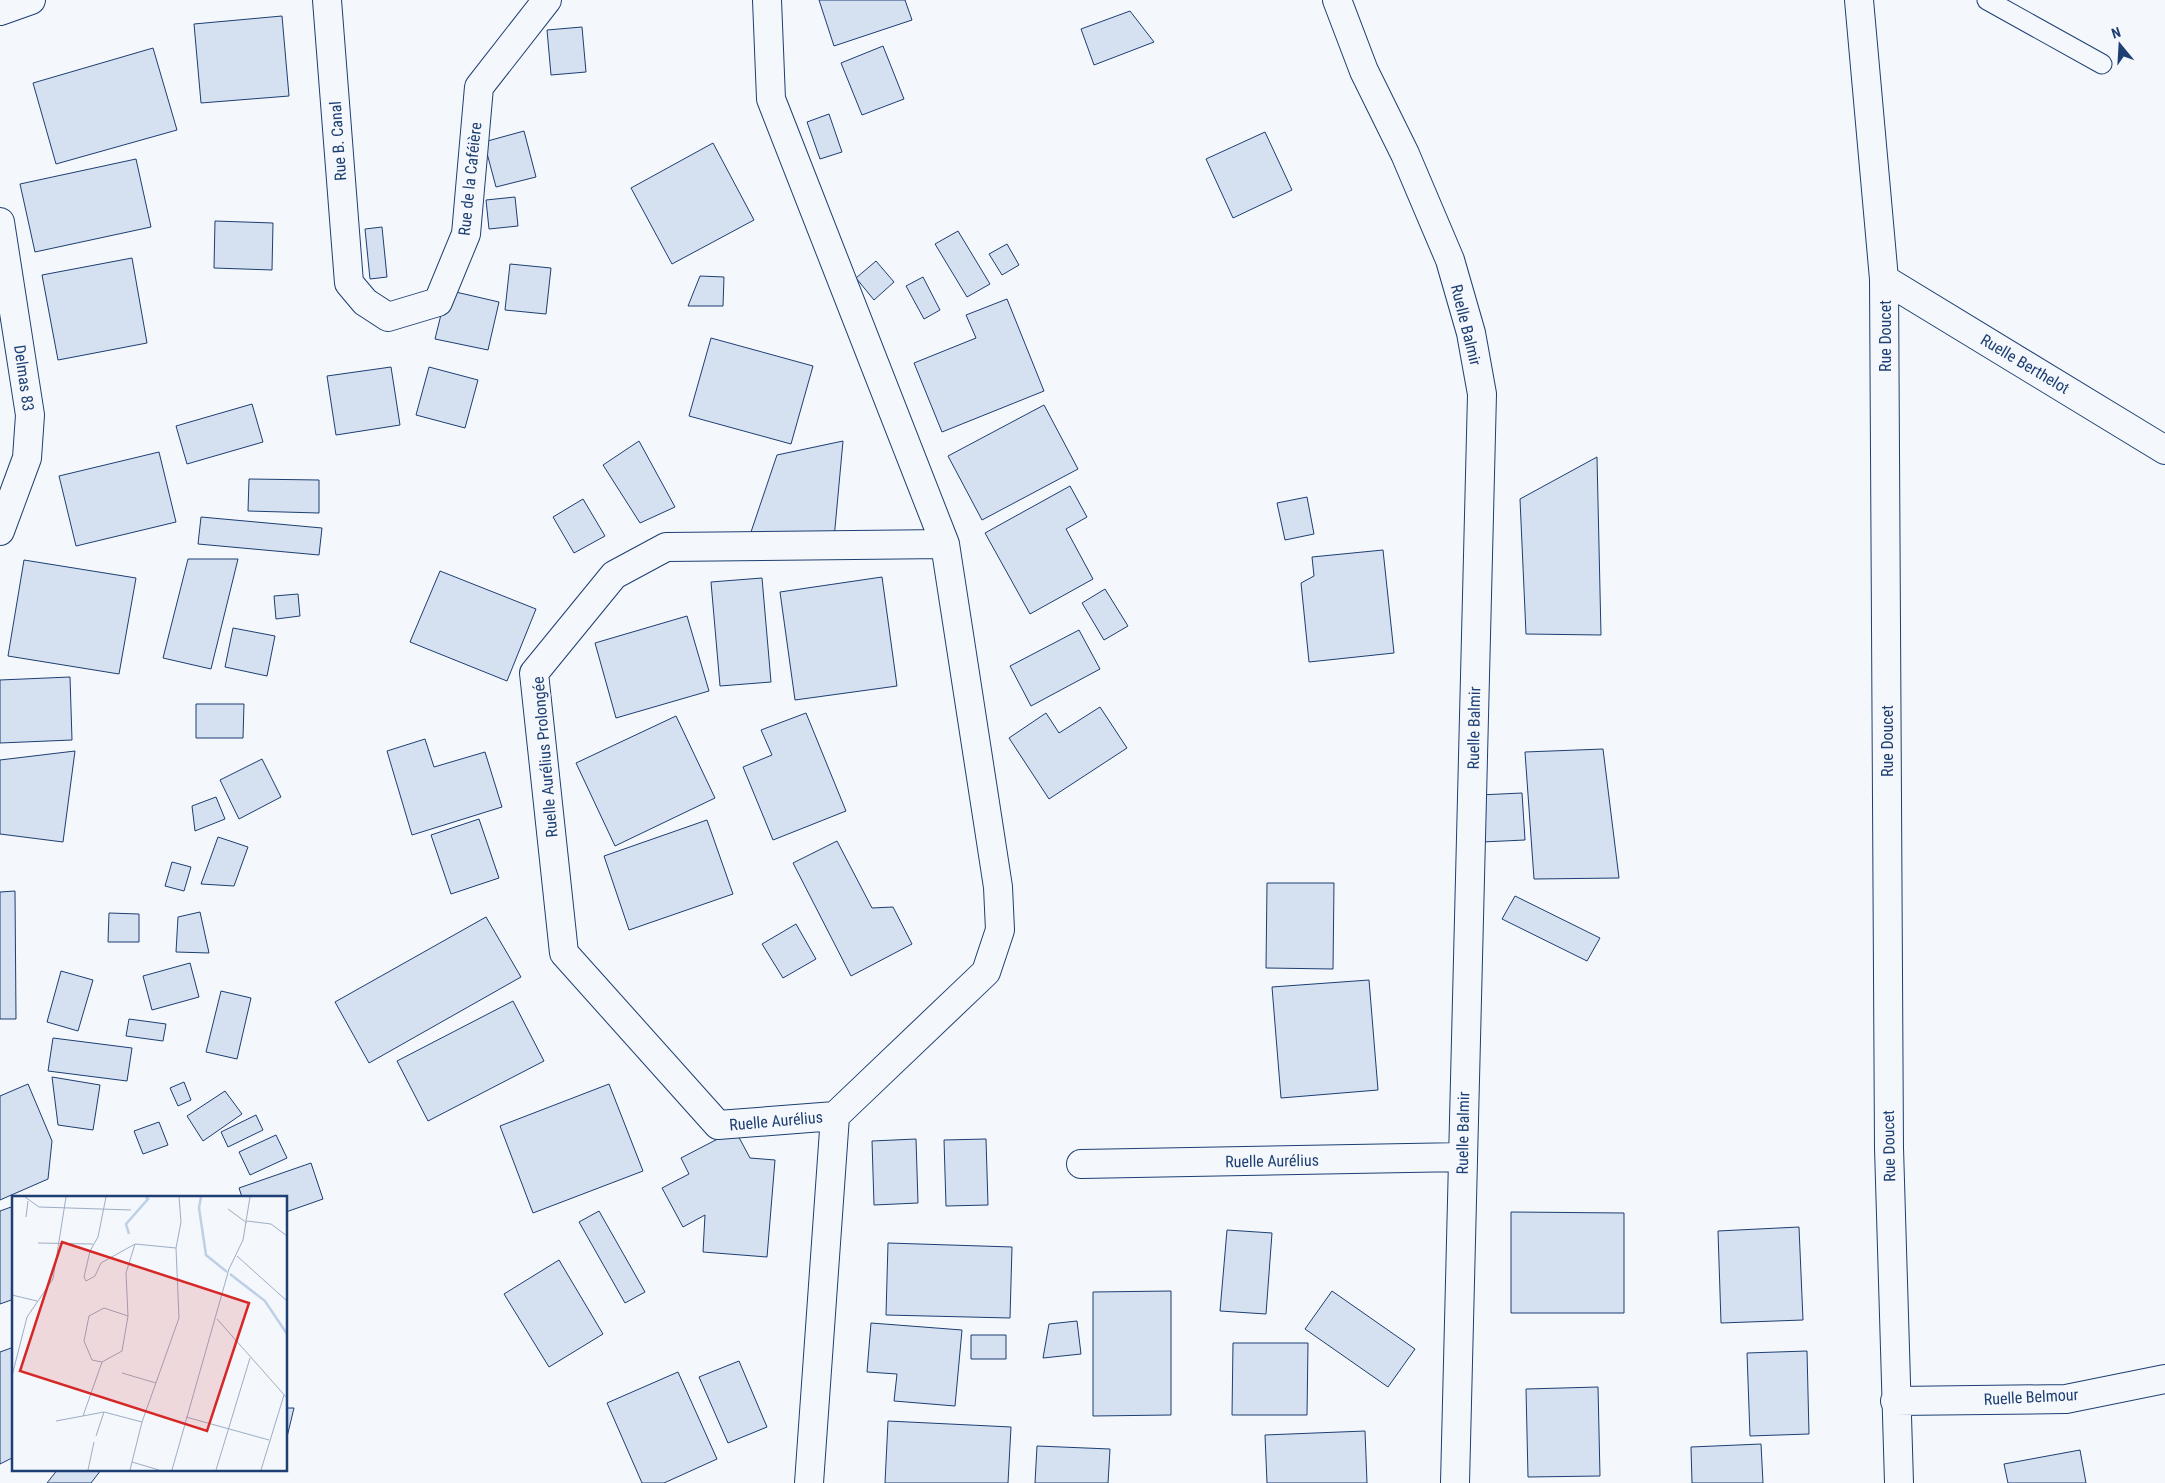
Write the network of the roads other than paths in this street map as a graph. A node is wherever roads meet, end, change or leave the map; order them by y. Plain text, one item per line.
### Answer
1 (31, 0) edge
2 (327, 0) edge
3 (547, 0) edge
4 (766, 0) edge
5 (1337, 0) edge
6 (1859, 0) edge
7 (1987, 0) edge
8 (0, 11) edge
9 (2102, 64) dead end
10 (0, 222) edge
11 (1884, 279) junction
12 (349, 283) joint
13 (2165, 450) edge
14 (0, 531) edge
15 (945, 544) junction
16 (835, 1116) junction
17 (718, 1125) joint
18 (1463, 1157) junction
19 (1081, 1164) dead end
20 (2165, 1379) edge
21 (1895, 1401) junction
22 (809, 1483) edge
23 (1455, 1483) edge
24 (1899, 1483) edge

1 - 8 street
2 - 12 street, Rue B. Canal
3 - 12 street, Rue de la Caféière
4 - 15 street
5 - 18 street, Ruelle Balmir
6 - 11 street, Rue Doucet
7 - 9 lane
10 - 14 street, Delmas 83
11 - 13 street, Ruelle Berthelot
11 - 21 street, Rue Doucet
15 - 16 street
15 - 17 street, Ruelle Aurélius Prolongée
16 - 17 street, Ruelle Aurélius
16 - 22 street
18 - 19 street, Ruelle Aurélius
18 - 23 street, Ruelle Balmir
20 - 21 street, Ruelle Belmour
21 - 24 street, Rue Doucet

